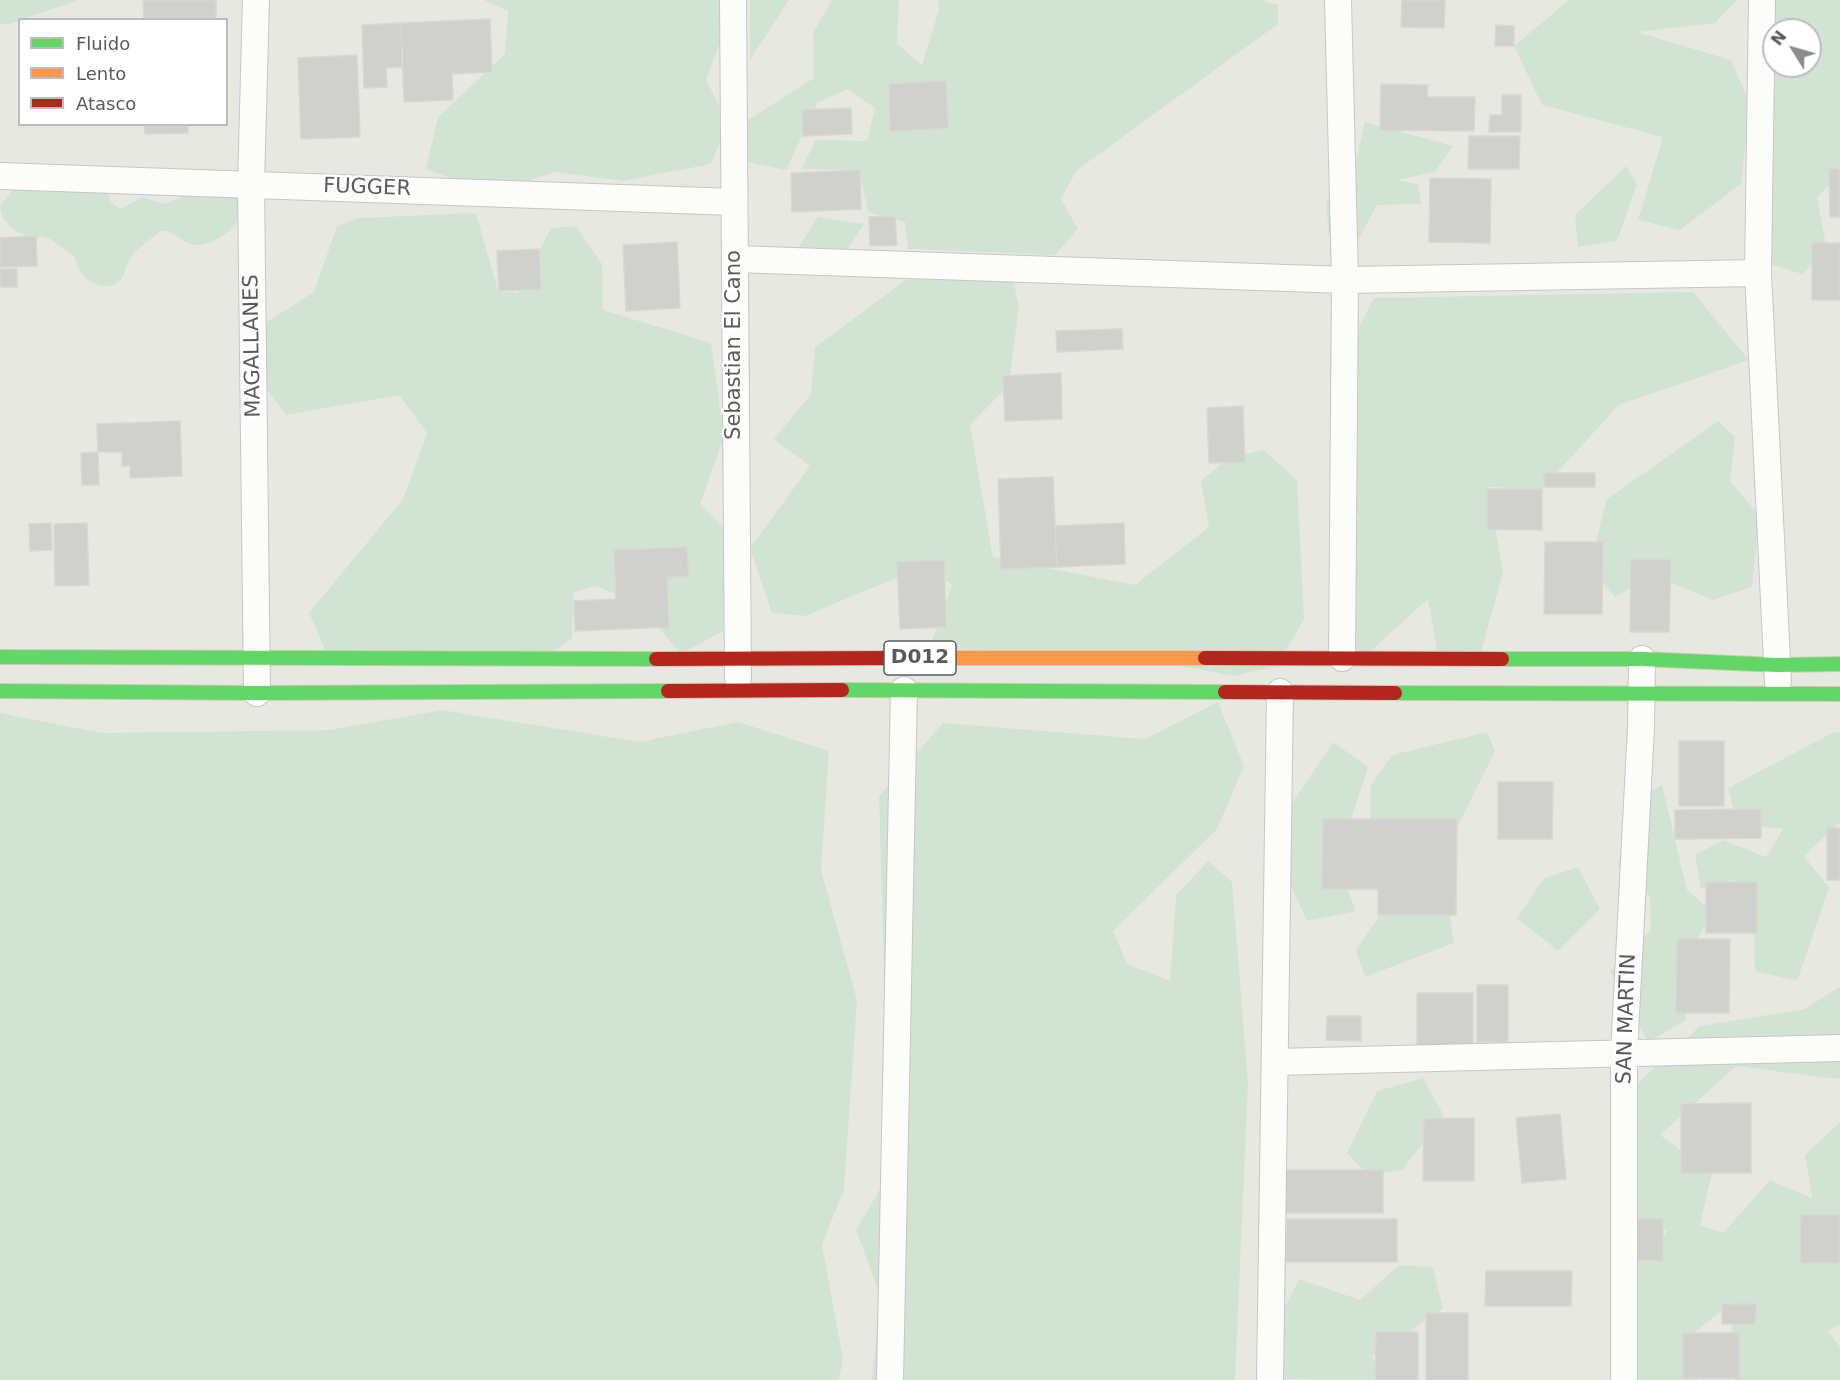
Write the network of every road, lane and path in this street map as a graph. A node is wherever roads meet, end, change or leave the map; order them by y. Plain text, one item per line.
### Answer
1 (256, 0) edge
2 (732, 0) edge
3 (1338, 0) edge
4 (1762, 0) edge
5 (0, 176) edge
6 (251, 184) junction
7 (734, 202) junction
8 (735, 259) junction
9 (1758, 273) junction
10 (1345, 280) junction
11 (0, 657) edge
12 (257, 657) junction
13 (1342, 658) junction
14 (738, 659) junction
15 (1642, 659) junction
16 (1840, 664) edge
17 (1777, 665) junction
18 (738, 690) junction
19 (904, 690) junction
20 (0, 691) edge
21 (1280, 692) junction
22 (257, 693) junction
23 (1778, 694) junction
24 (1840, 694) edge
25 (1642, 695) junction
26 (1840, 1048) edge
27 (1624, 1053) junction
28 (1275, 1062) junction
29 (890, 1380) edge
30 (1270, 1380) edge
31 (1624, 1380) edge

1 - 6 street, MAGALLANES
2 - 7 street, Sebastian El Cano
3 - 10 street
4 - 9 street
5 - 6 street, FUGGER
6 - 7 street, FUGGER
6 - 12 street, MAGALLANES
7 - 8 street, Sebastian El Cano
8 - 10 street
8 - 14 street, Sebastian El Cano
9 - 10 street
9 - 17 street
10 - 13 street
11 - 12 main road, D012
12 - 14 main road, D012
12 - 22 street, MAGALLANES
13 - 14 main road, D012
13 - 15 main road, D012
14 - 18 street, Sebastian El Cano
15 - 17 main road, D012
15 - 25 street, SAN MARTIN
16 - 17 main road, D012
17 - 23 street
18 - 19 main road, D012
18 - 22 main road, D012
19 - 21 main road, D012
19 - 29 street
20 - 22 main road, D012
21 - 25 main road, D012
21 - 28 street
23 - 24 main road, D012
23 - 25 main road, D012
25 - 27 street, SAN MARTIN
26 - 27 street
27 - 28 street
27 - 31 street, SAN MARTIN
28 - 30 street

